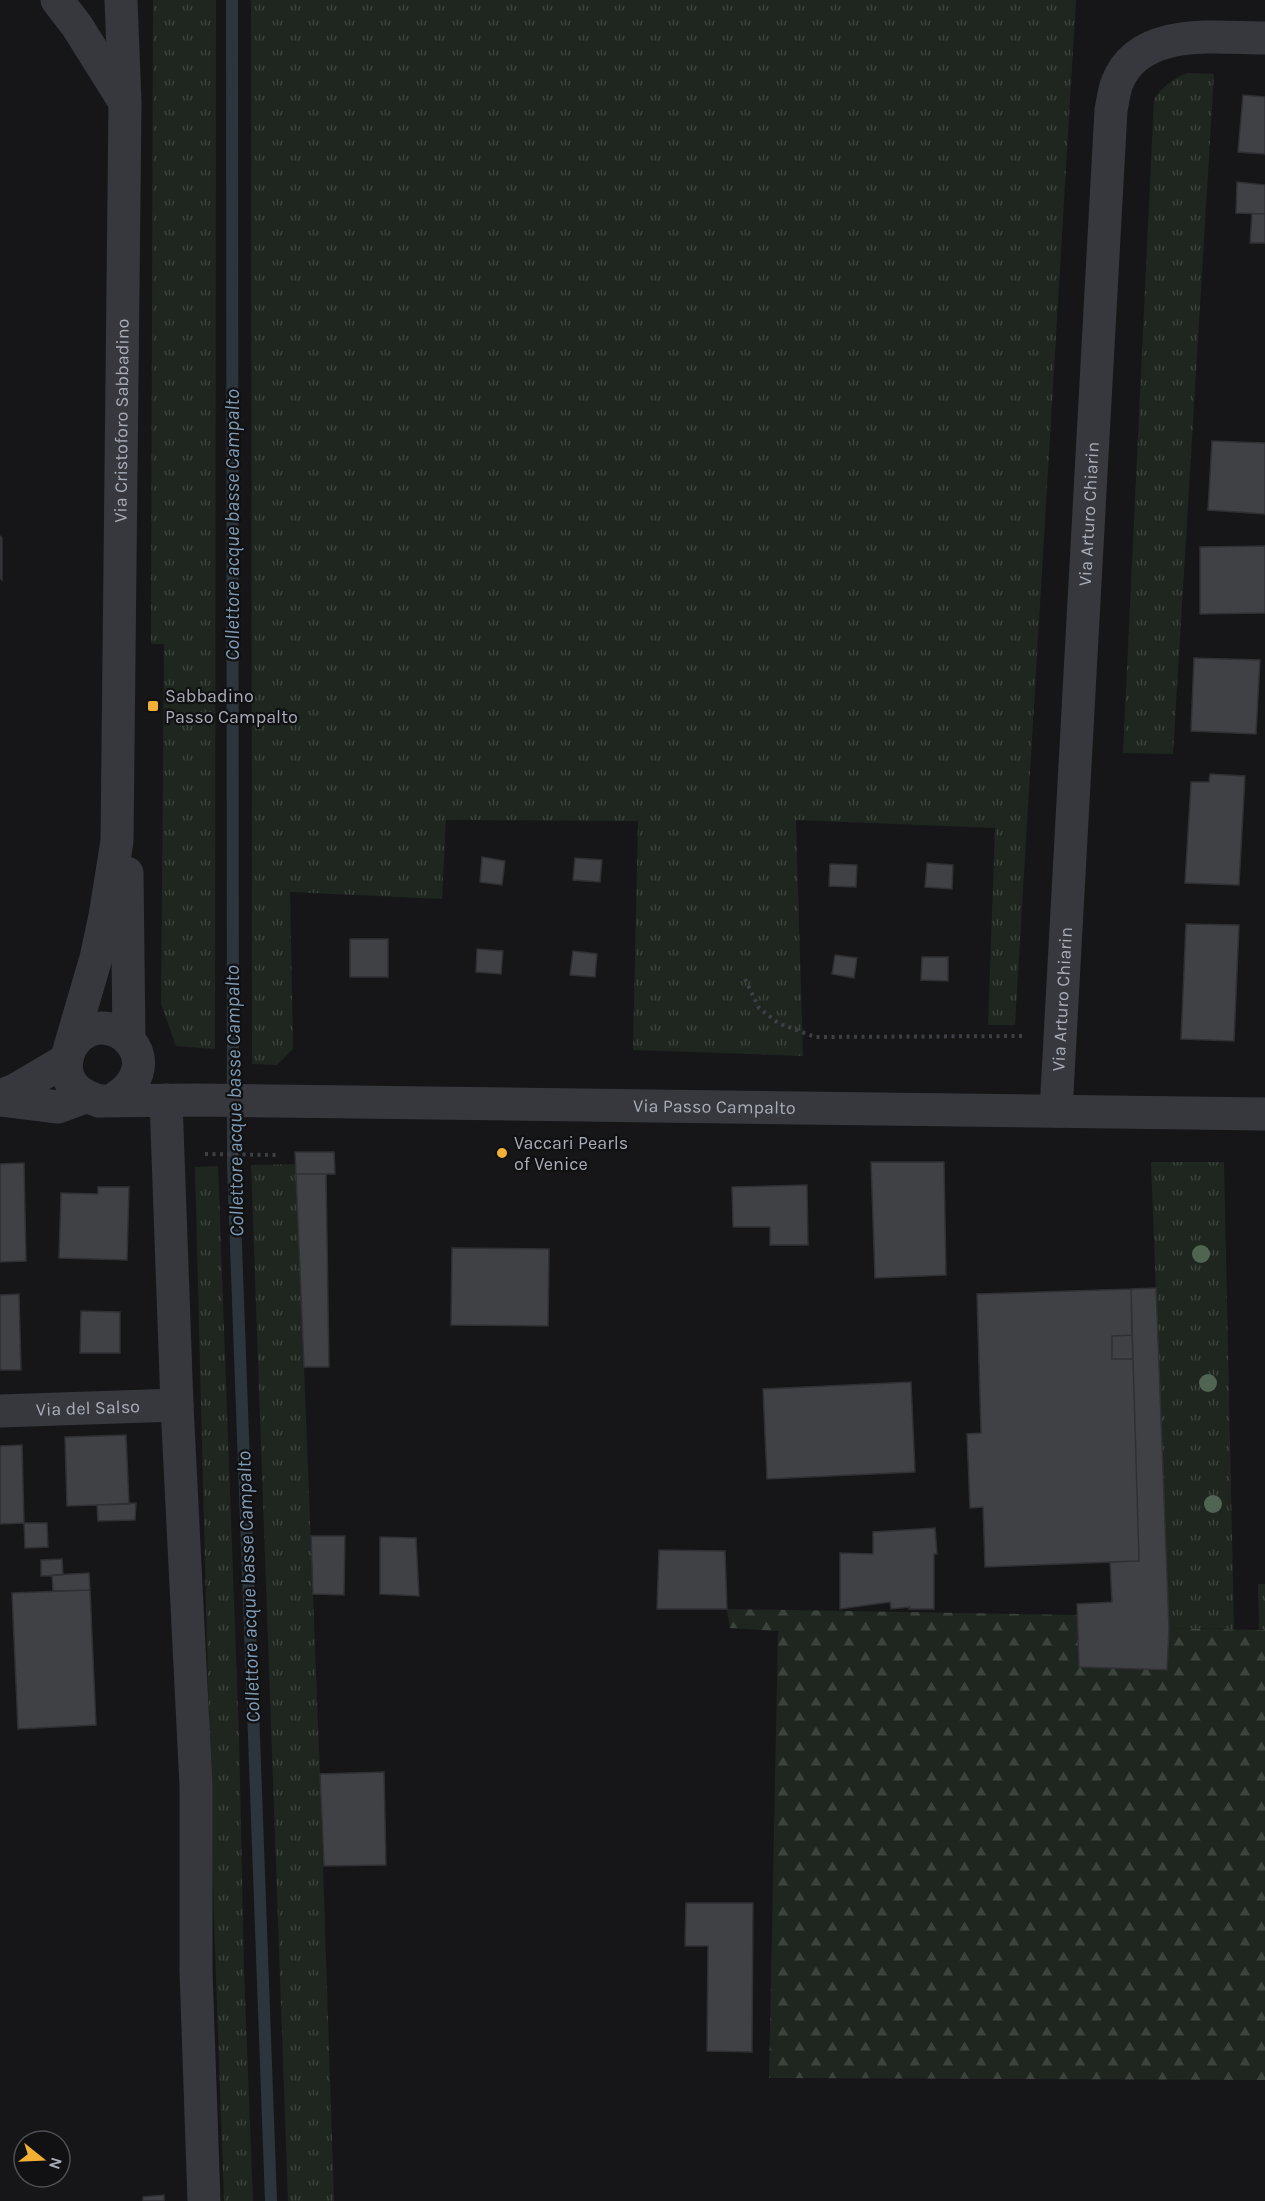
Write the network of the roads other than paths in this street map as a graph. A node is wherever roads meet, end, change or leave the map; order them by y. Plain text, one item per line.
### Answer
1 (57, 0) edge
2 (121, 0) edge
3 (1265, 38) edge
4 (125, 103) junction
5 (117, 841) junction
6 (134, 1052) junction
7 (68, 1054) junction
8 (0, 1098) edge
9 (100, 1098) junction
10 (182, 1100) junction
11 (1056, 1111) junction
12 (1265, 1114) edge
13 (177, 1405) junction
14 (0, 1411) edge
15 (204, 2201) edge

1 - 4 street
2 - 4 street, Via Cristoforo Sabbadino
3 - 11 street, Via Arturo Chiarin
4 - 5 street, Via Cristoforo Sabbadino
5 - 6 street, Via Cristoforo Sabbadino
5 - 7 street, Via Cristoforo Sabbadino
6 - 7 street, Via Passo Campalto
6 - 9 street, Via Passo Campalto
6 - 10 street, Via Passo Campalto
7 - 8 street, Via Passo Campalto
7 - 9 street
8 - 9 street, Via Passo Campalto
9 - 10 street, Via Passo Campalto
10 - 11 street, Via Passo Campalto
10 - 13 street
11 - 12 street, Via Passo Campalto
13 - 14 street, Via del Salso
13 - 15 street

